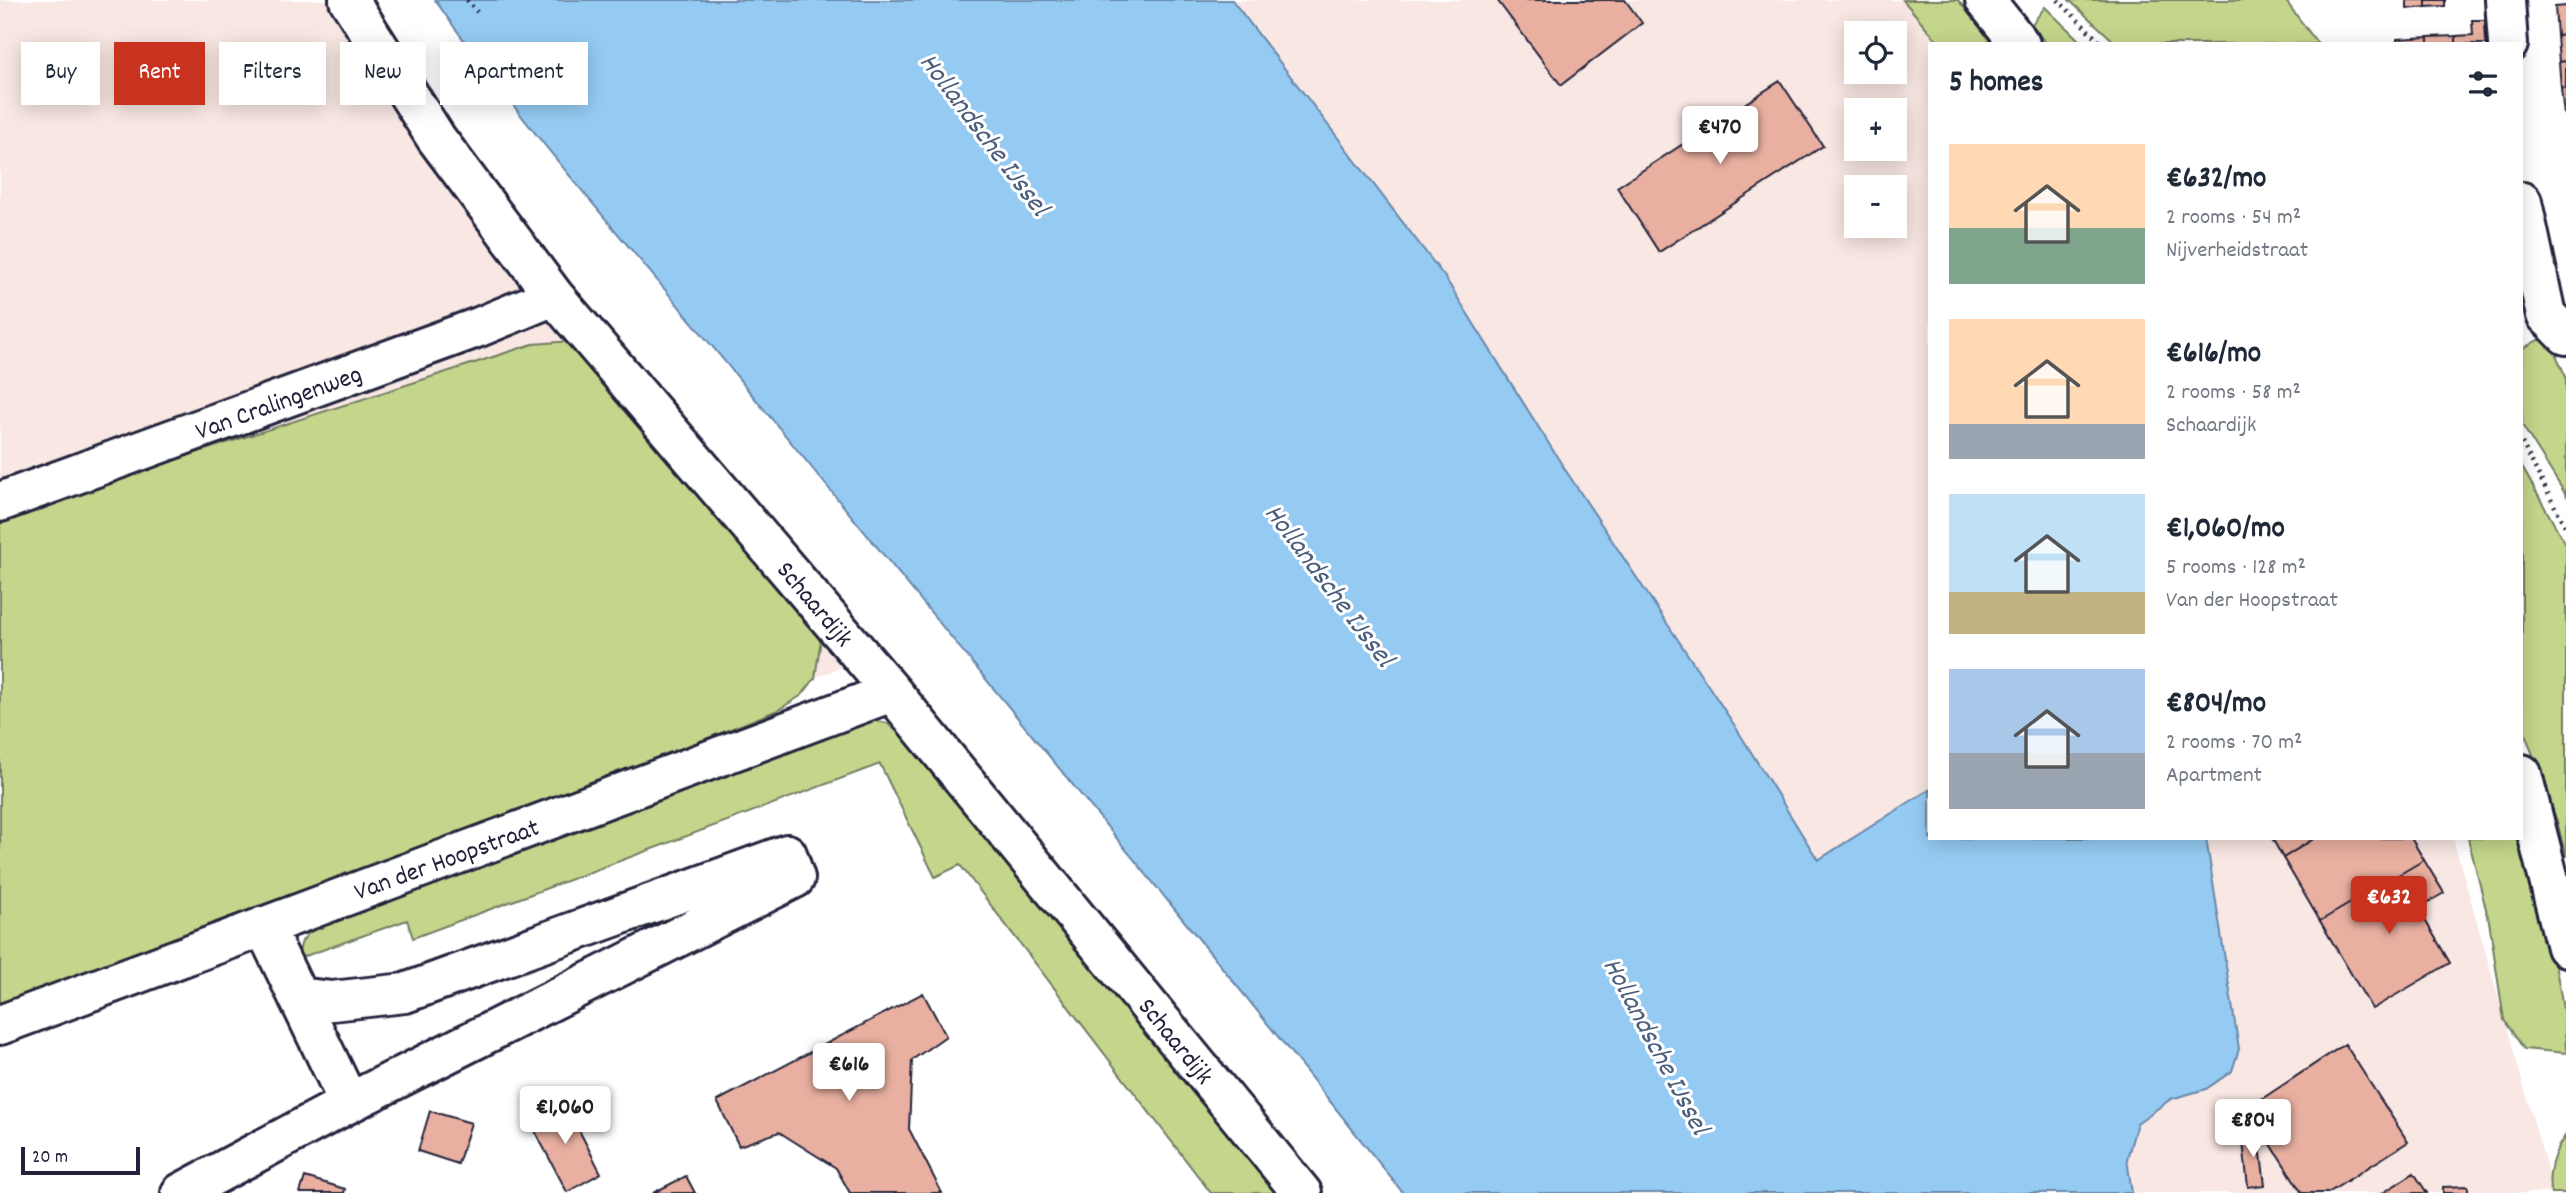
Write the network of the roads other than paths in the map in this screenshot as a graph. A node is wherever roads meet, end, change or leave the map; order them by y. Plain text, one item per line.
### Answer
1 (348, 0) edge
2 (1985, 0) edge
3 (2505, 0) edge
4 (2018, 42) edge
5 (2508, 42) edge
6 (2523, 206) edge
7 (554, 296) junction
8 (2556, 325) edge
9 (0, 502) edge
10 (892, 692) junction
11 (2523, 778) edge
12 (264, 926) junction
13 (2566, 947) edge
14 (299, 997) junction
15 (0, 1025) edge
16 (349, 1103) junction
17 (181, 1193) edge
18 (1302, 1193) edge

1 - 7 street, Schaardijk
2 - 4 street
3 - 5 street
6 - 8 street
7 - 9 street, Van Cralingenweg
7 - 10 street, Schaardijk
10 - 12 street, Van der Hoopstraat
10 - 18 street, Schaardijk
11 - 13 street
12 - 14 street
12 - 15 street, Van der Hoopstraat
14 - 16 street
14 - 16 street
16 - 17 street

